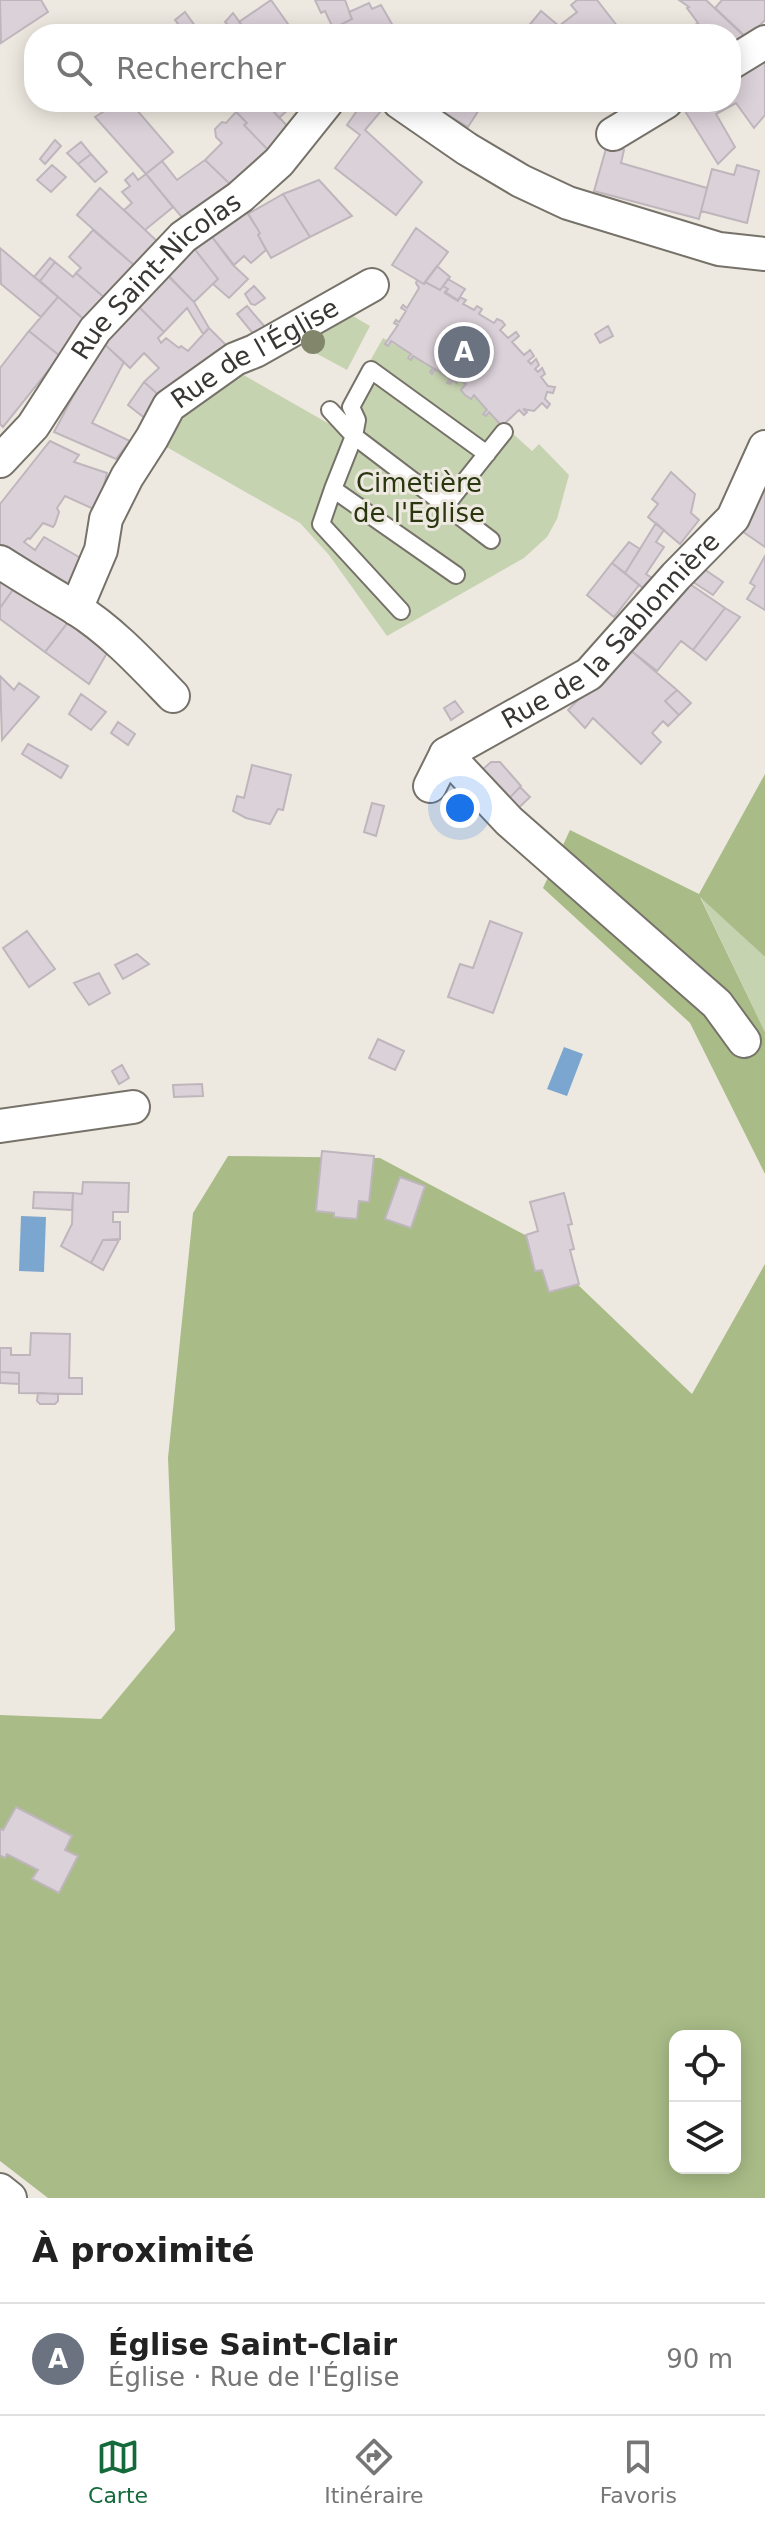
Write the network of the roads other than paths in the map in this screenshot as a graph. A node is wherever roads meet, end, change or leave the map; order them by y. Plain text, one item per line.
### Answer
1 (765, 42) edge
2 (741, 57) edge
3 (319, 112) edge
4 (414, 112) edge
5 (649, 112) edge
6 (613, 134) dead end
7 (765, 254) edge
8 (372, 285) dead end
9 (330, 410) dead end
10 (504, 432) dead end
11 (354, 436) junction
12 (765, 447) edge
13 (487, 454) junction
14 (0, 461) edge
15 (333, 489) junction
16 (446, 505) junction
17 (491, 540) dead end
18 (0, 562) edge
19 (456, 575) dead end
20 (76, 609) junction
21 (401, 611) dead end
22 (173, 696) dead end
23 (446, 754) junction
24 (430, 786) dead end
25 (744, 1041) dead end
26 (133, 1107) dead end
27 (0, 1126) edge
28 (0, 2190) edge
29 (10, 2198) edge

1 - 2 street
3 - 14 street, Rue Saint-Nicolas
4 - 7 street
5 - 6 street
8 - 20 street, Rue de l'Église
9 - 11 lane
10 - 13 lane
11 - 13 lane
11 - 15 lane
11 - 16 lane
12 - 23 street, Rue de la Sablonnière
13 - 16 lane
15 - 19 lane
15 - 21 lane
16 - 17 lane
18 - 20 street
20 - 22 street
23 - 24 street
23 - 25 street
26 - 27 street
28 - 29 street

